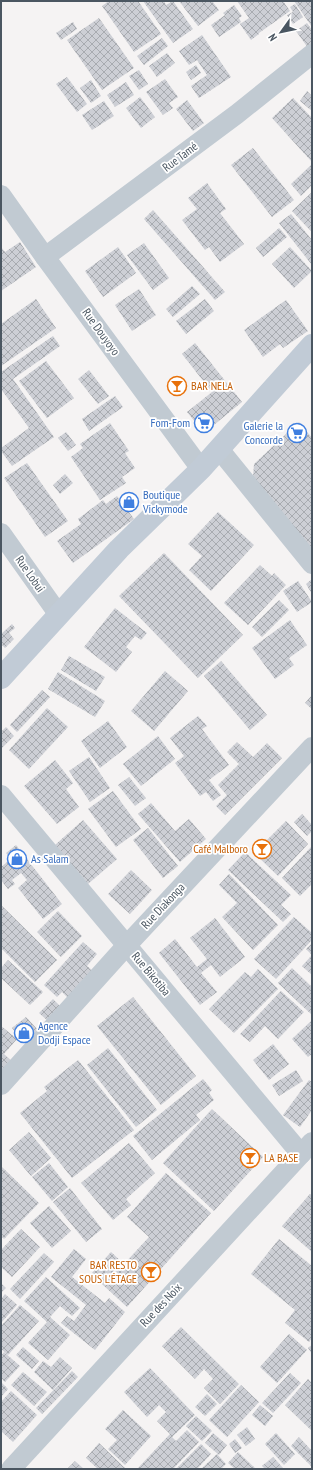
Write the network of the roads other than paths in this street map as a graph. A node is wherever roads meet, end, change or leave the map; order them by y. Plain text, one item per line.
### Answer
1 (312, 54) edge
2 (1, 195) edge
3 (45, 257) junction
4 (312, 345) edge
5 (219, 449) junction
6 (202, 469) junction
7 (1, 534) edge
8 (312, 564) edge
9 (59, 616) junction
10 (1, 678) edge
11 (312, 747) edge
12 (1, 795) edge
13 (127, 945) junction
14 (1, 1085) edge
15 (307, 1148) edge
16 (11, 1469) edge

1 - 3 street, Rue Tamé
2 - 3 street, Rue Douyoyo
3 - 6 street, Rue Douyoyo
4 - 5 main road
5 - 6 main road
5 - 8 street
6 - 9 main road
7 - 9 street, Rue Lobui
9 - 10 main road
11 - 13 street, Rue Diakonga
12 - 13 street, Rue Bikotiba
13 - 14 street, Rue Diakonga
13 - 15 street, Rue Bikotiba
15 - 16 street, Rue des Noix

